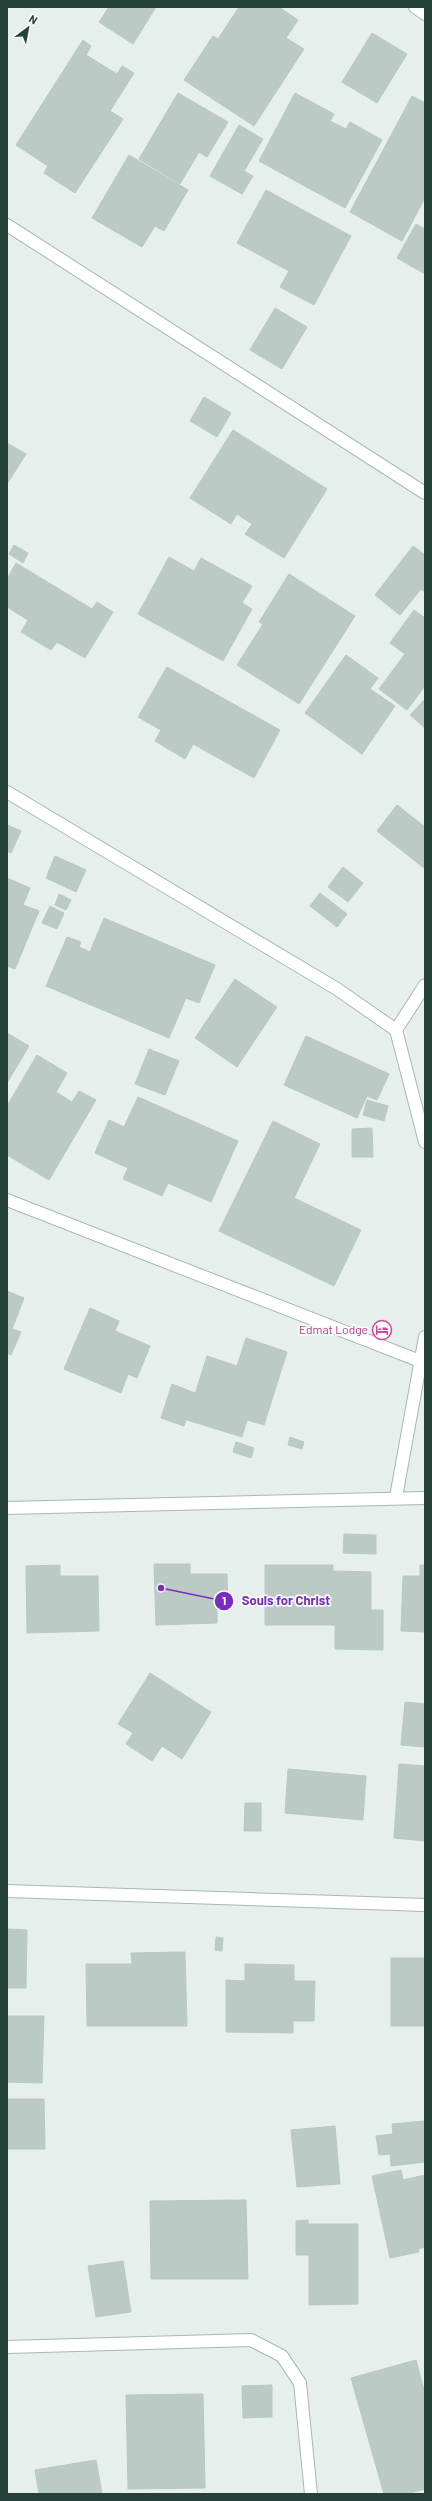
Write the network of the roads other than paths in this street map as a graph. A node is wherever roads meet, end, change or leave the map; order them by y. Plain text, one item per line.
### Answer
1 (415, 7) edge
2 (425, 14) edge
3 (7, 225) edge
4 (425, 493) edge
5 (7, 792) edge
6 (425, 985) edge
7 (396, 1030) junction
8 (425, 1142) edge
9 (7, 1200) edge
10 (425, 1337) edge
11 (420, 1361) junction
12 (396, 1497) junction
13 (425, 1498) edge
14 (7, 1508) edge
15 (7, 1890) edge
16 (425, 1905) edge
17 (7, 2347) edge
18 (311, 2494) edge

1 - 2 street
3 - 4 street
5 - 7 street
6 - 7 street
7 - 8 street
9 - 11 street
10 - 11 street
11 - 12 street
12 - 13 street
12 - 14 street
15 - 16 street
17 - 18 street

